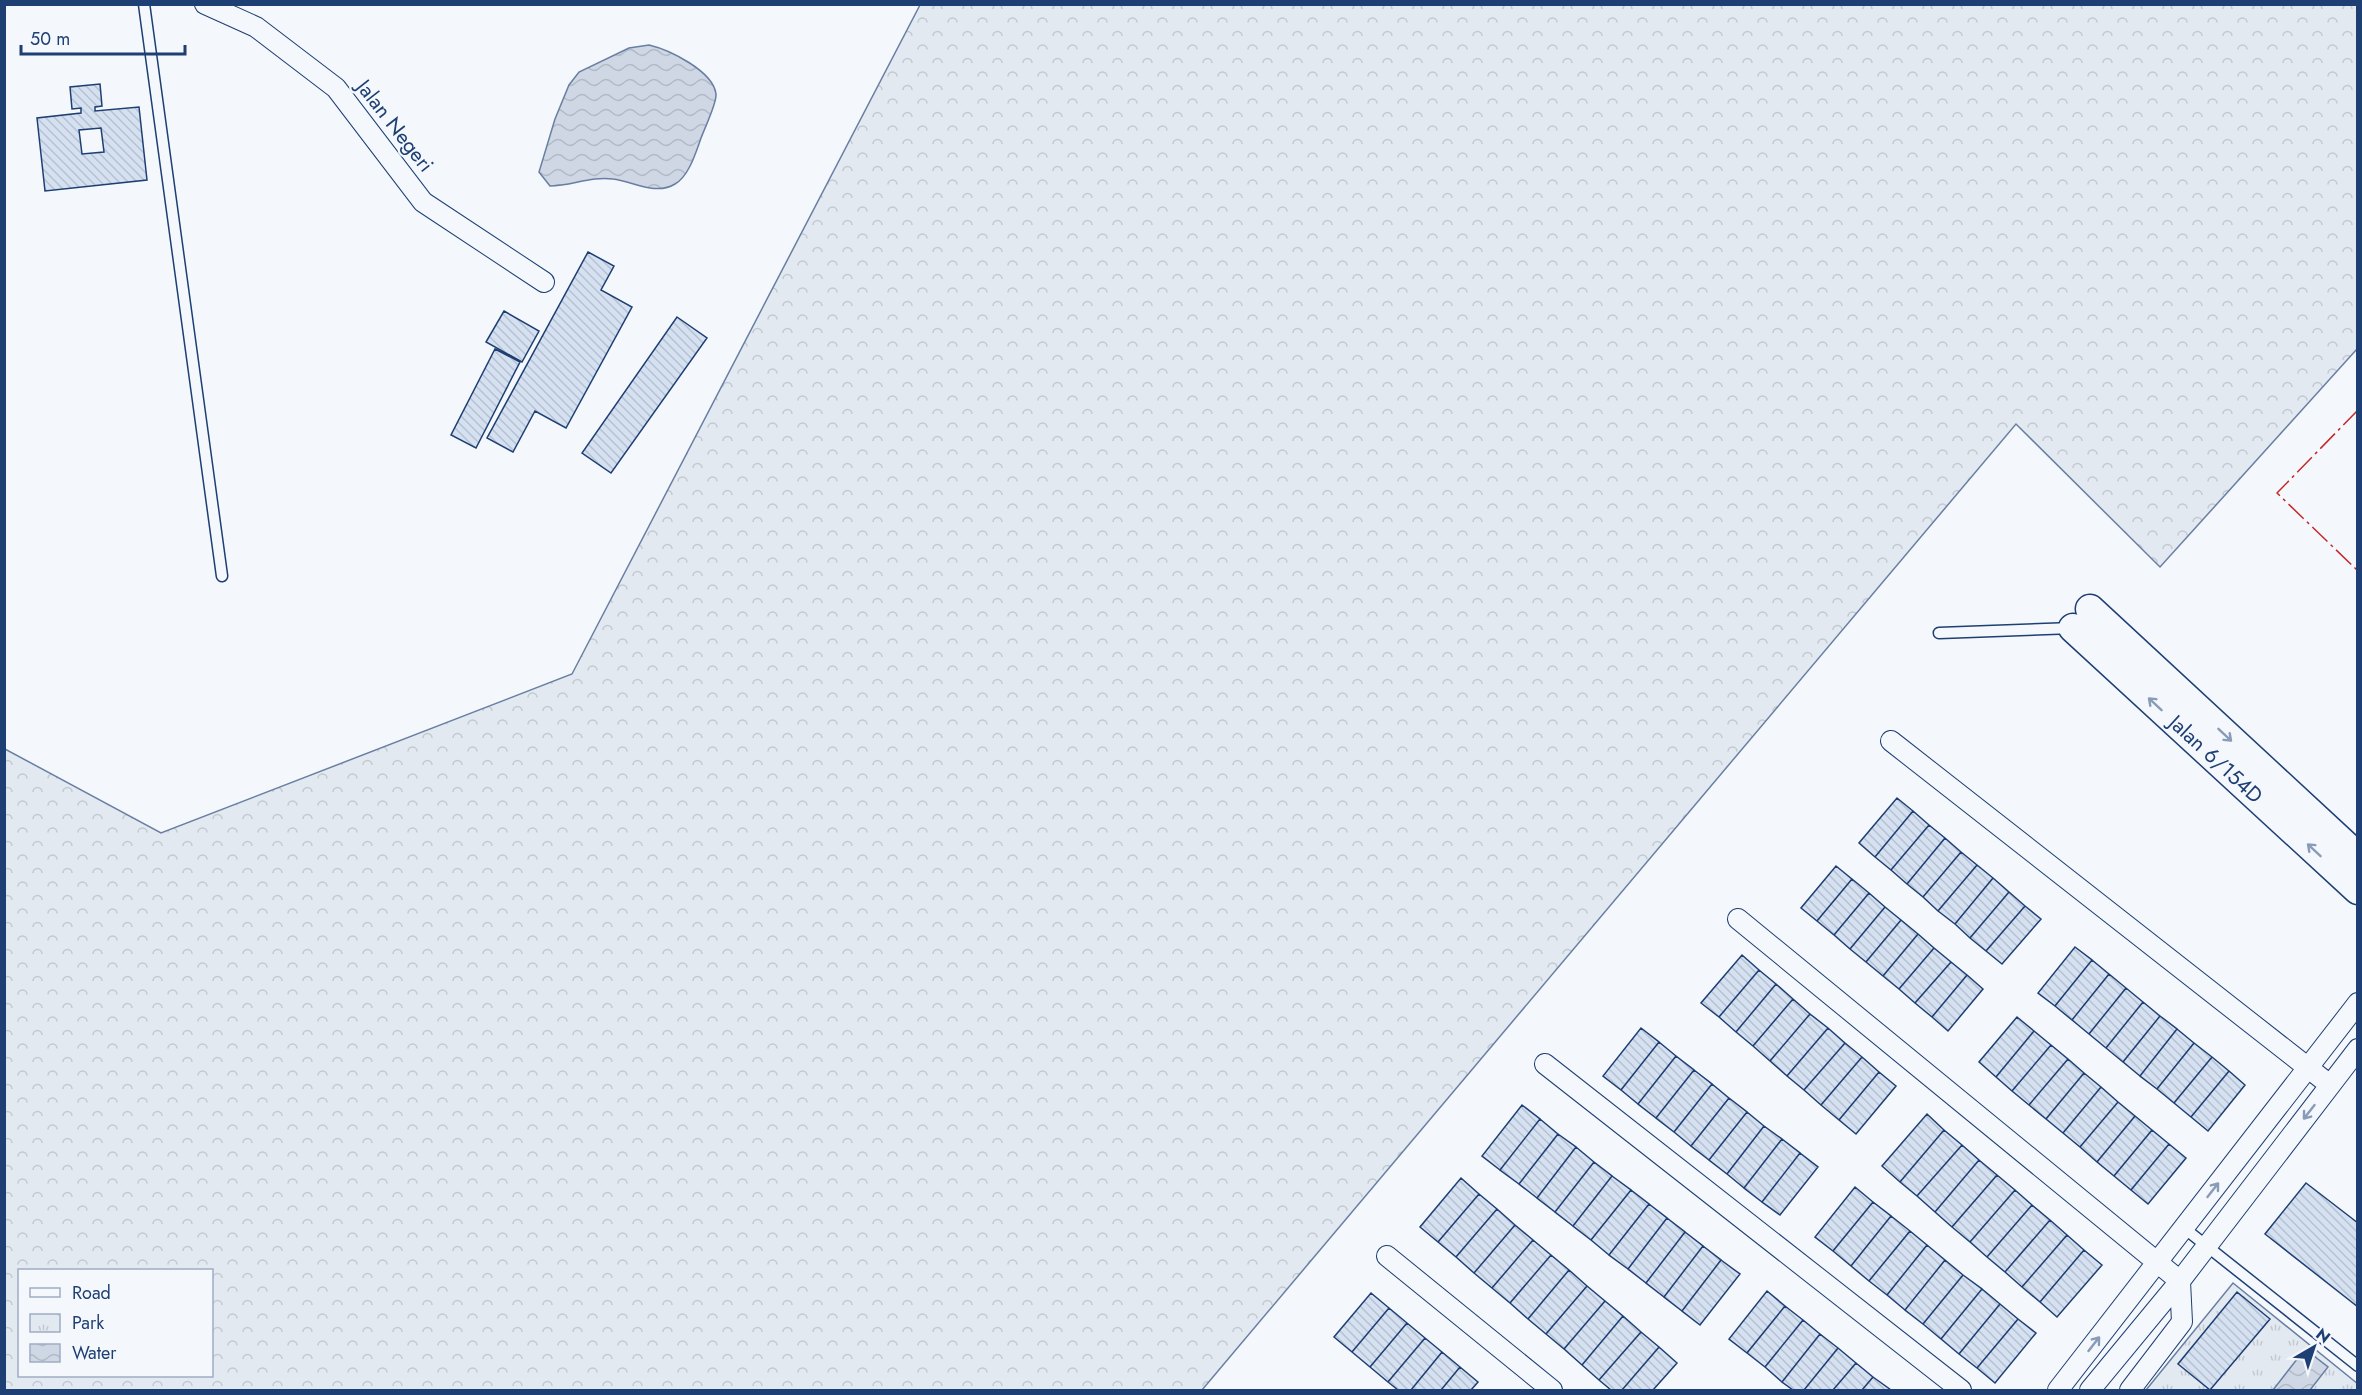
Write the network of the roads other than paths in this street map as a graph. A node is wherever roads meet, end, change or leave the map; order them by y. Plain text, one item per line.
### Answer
1 (144, 4) edge
2 (205, 4) edge
3 (544, 282) dead end
4 (222, 576) dead end
5 (2081, 619) junction
6 (1939, 633) dead end
7 (1891, 741) dead end
8 (2358, 858) edge
9 (2358, 890) edge
10 (1738, 919) dead end
11 (2358, 1003) edge
12 (2358, 1049) edge
13 (1545, 1064) dead end
14 (2307, 1067) junction
15 (2330, 1085) junction
16 (2184, 1228) junction
17 (2207, 1246) junction
18 (1387, 1256) dead end
19 (2157, 1263) junction
20 (2180, 1281) junction
21 (2358, 1366) edge
22 (1552, 1390) edge
23 (1961, 1390) edge
24 (2058, 1390) edge
25 (2090, 1390) edge
26 (2130, 1390) edge

1 - 4 lane
2 - 3 street, Jalan Negeri
5 - 6 lane
5 -> 8 street, Jalan 6/154D
9 -> 5 street, Jalan 6/154D
7 - 14 street
10 - 19 street
11 - 14 street
12 - 15 street
13 - 23 street
14 - 15 street
16 -> 14 street
15 -> 17 street
16 - 17 lane
16 - 19 street
17 - 20 street
17 - 21 lane
18 - 22 street
19 - 20 street
24 -> 19 street
20 - 25 street
20 - 26 street

